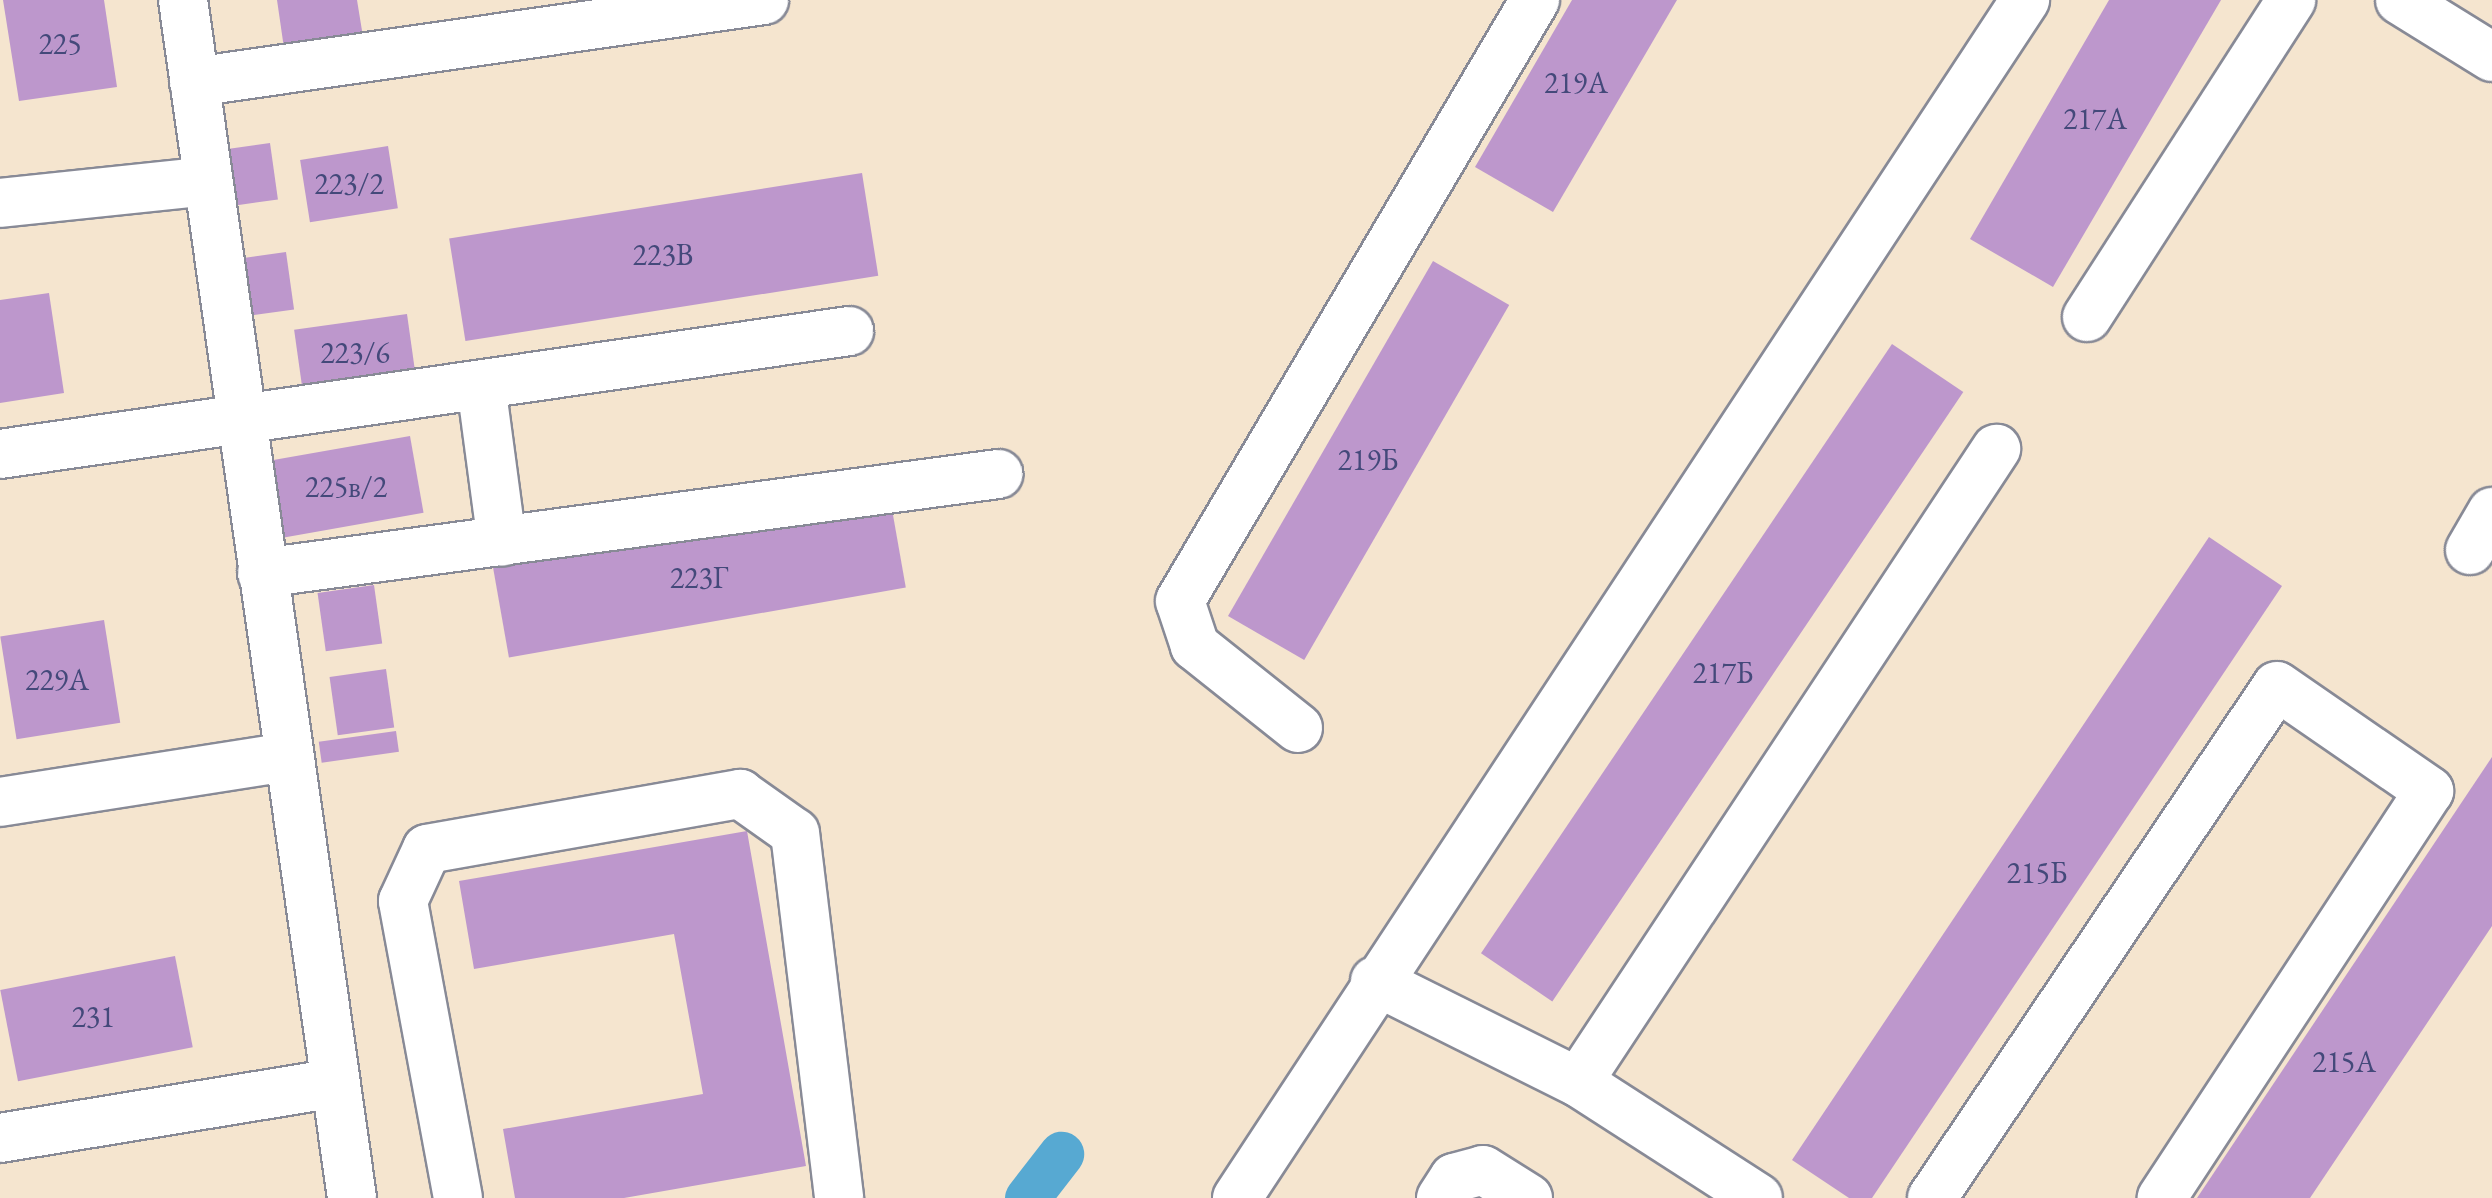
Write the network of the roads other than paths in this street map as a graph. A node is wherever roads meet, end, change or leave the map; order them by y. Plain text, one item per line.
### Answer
1 (183, 0) edge
2 (764, 0) edge
3 (1535, 0) edge
4 (2024, 0) edge
5 (2291, 0) edge
6 (2400, 0) edge
7 (2492, 58) edge
8 (194, 82) junction
9 (208, 182) junction
10 (0, 203) edge
11 (2088, 317) dead end
12 (849, 331) dead end
13 (481, 385) junction
14 (240, 420) junction
15 (1996, 449) dead end
16 (0, 454) edge
17 (998, 474) dead end
18 (502, 542) junction
19 (262, 573) junction
20 (1298, 728) dead end
21 (289, 758) junction
22 (0, 802) edge
23 (1375, 981) junction
24 (1578, 1082) junction
25 (335, 1084) junction
26 (0, 1138) edge
27 (352, 1198) edge
28 (458, 1198) edge
29 (839, 1198) edge
30 (1237, 1198) edge
31 (1441, 1198) edge
32 (1528, 1198) edge
33 (1758, 1198) edge
34 (1932, 1198) edge
35 (2162, 1198) edge

1 - 8 lane
2 - 8 lane
3 - 20 lane
4 - 23 lane
5 - 11 lane
6 - 7 lane
8 - 9 lane
9 - 10 lane
9 - 14 lane
12 - 13 lane
13 - 14 lane
13 - 18 lane
14 - 16 lane
14 - 19 lane
15 - 24 lane
17 - 18 lane
18 - 19 lane
19 - 21 lane
21 - 22 lane
21 - 25 lane
23 - 24 lane
23 - 30 lane
24 - 33 lane
25 - 26 lane
25 - 27 lane
28 - 29 lane
31 - 32 lane
34 - 35 lane

